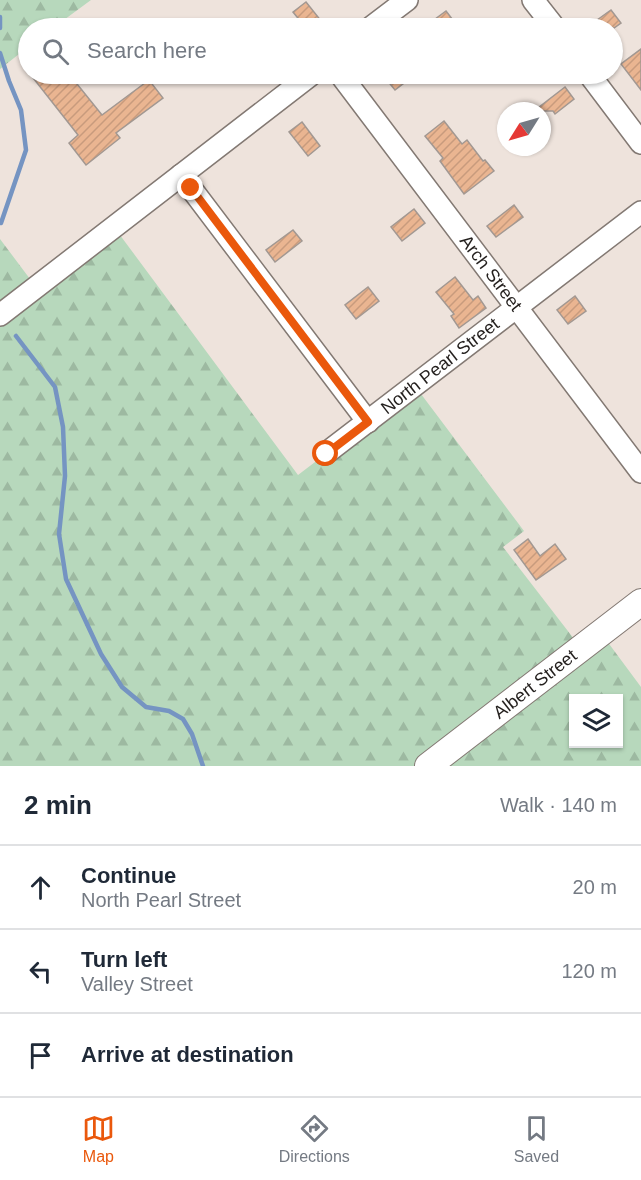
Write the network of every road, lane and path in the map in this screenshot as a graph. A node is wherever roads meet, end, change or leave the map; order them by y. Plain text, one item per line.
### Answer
1 (407, 0) edge
2 (533, 0) edge
3 (383, 18) edge
4 (547, 18) edge
5 (299, 84) edge
6 (348, 84) edge
7 (597, 84) edge
8 (641, 142) edge
9 (181, 175) junction
10 (641, 212) edge
11 (517, 307) junction
12 (0, 315) edge
13 (368, 422) junction
14 (326, 454) dead end
15 (641, 472) edge
16 (641, 602) edge
17 (428, 766) edge

1 - 3 street
2 - 4 street
5 - 9 street
6 - 11 street, Arch Street
7 - 8 street
9 - 12 street
9 - 13 street
10 - 11 street, North Pearl Street
11 - 13 street, North Pearl Street
11 - 15 street, Arch Street
13 - 14 street, North Pearl Street
16 - 17 main road, Albert Street

